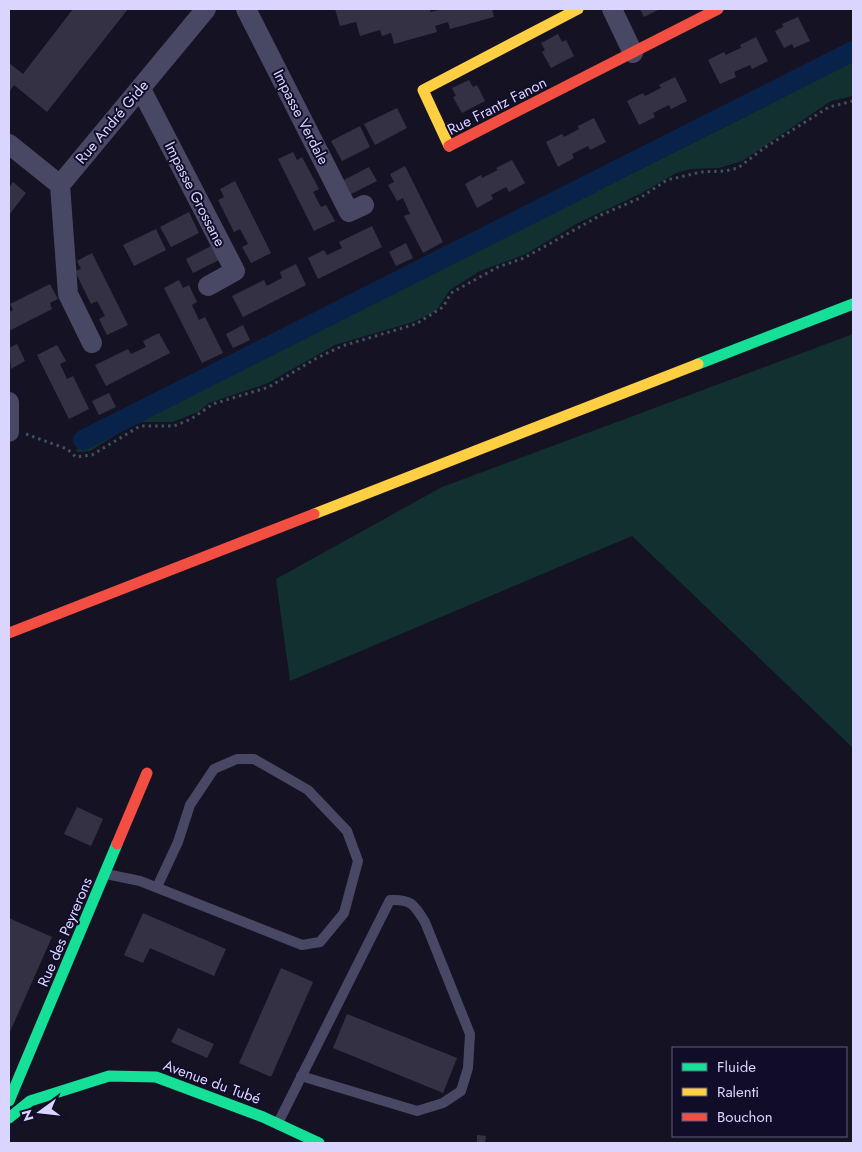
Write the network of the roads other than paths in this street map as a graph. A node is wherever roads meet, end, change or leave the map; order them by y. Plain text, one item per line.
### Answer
1 (206, 9) edge
2 (246, 9) edge
3 (578, 9) edge
4 (612, 9) edge
5 (718, 9) edge
6 (633, 53) junction
7 (141, 89) junction
8 (9, 144) edge
9 (60, 185) junction
10 (364, 204) dead end
11 (208, 286) dead end
12 (853, 304) edge
13 (92, 343) dead end
14 (9, 402) edge
15 (9, 430) edge
16 (9, 633) edge
17 (147, 773) dead end
18 (105, 874) junction
19 (157, 887) junction
20 (16, 1066) edge
21 (302, 1076) junction
22 (9, 1101) edge
23 (9, 1118) edge
24 (278, 1124) junction
25 (318, 1143) edge

1 - 7 street, Rue André Gide
2 - 10 street, Impasse Verdale
3 - 6 street, Rue Frantz Fanon
4 - 6 street
5 - 6 street, Rue Frantz Fanon
7 - 9 street, Rue André Gide
7 - 11 street, Impasse Grossane
8 - 9 street
9 - 13 street
12 - 16 street
14 - 15 street
17 - 18 street, Rue des Peyrerons
18 - 19 lane
18 - 20 street, Rue des Peyrerons
19 - 19 lane
20 - 22 street, Rue des Peyrerons
21 - 21 lane
21 - 24 lane
23 - 24 street, Avenue du Tubé
24 - 25 street, Avenue du Tubé

